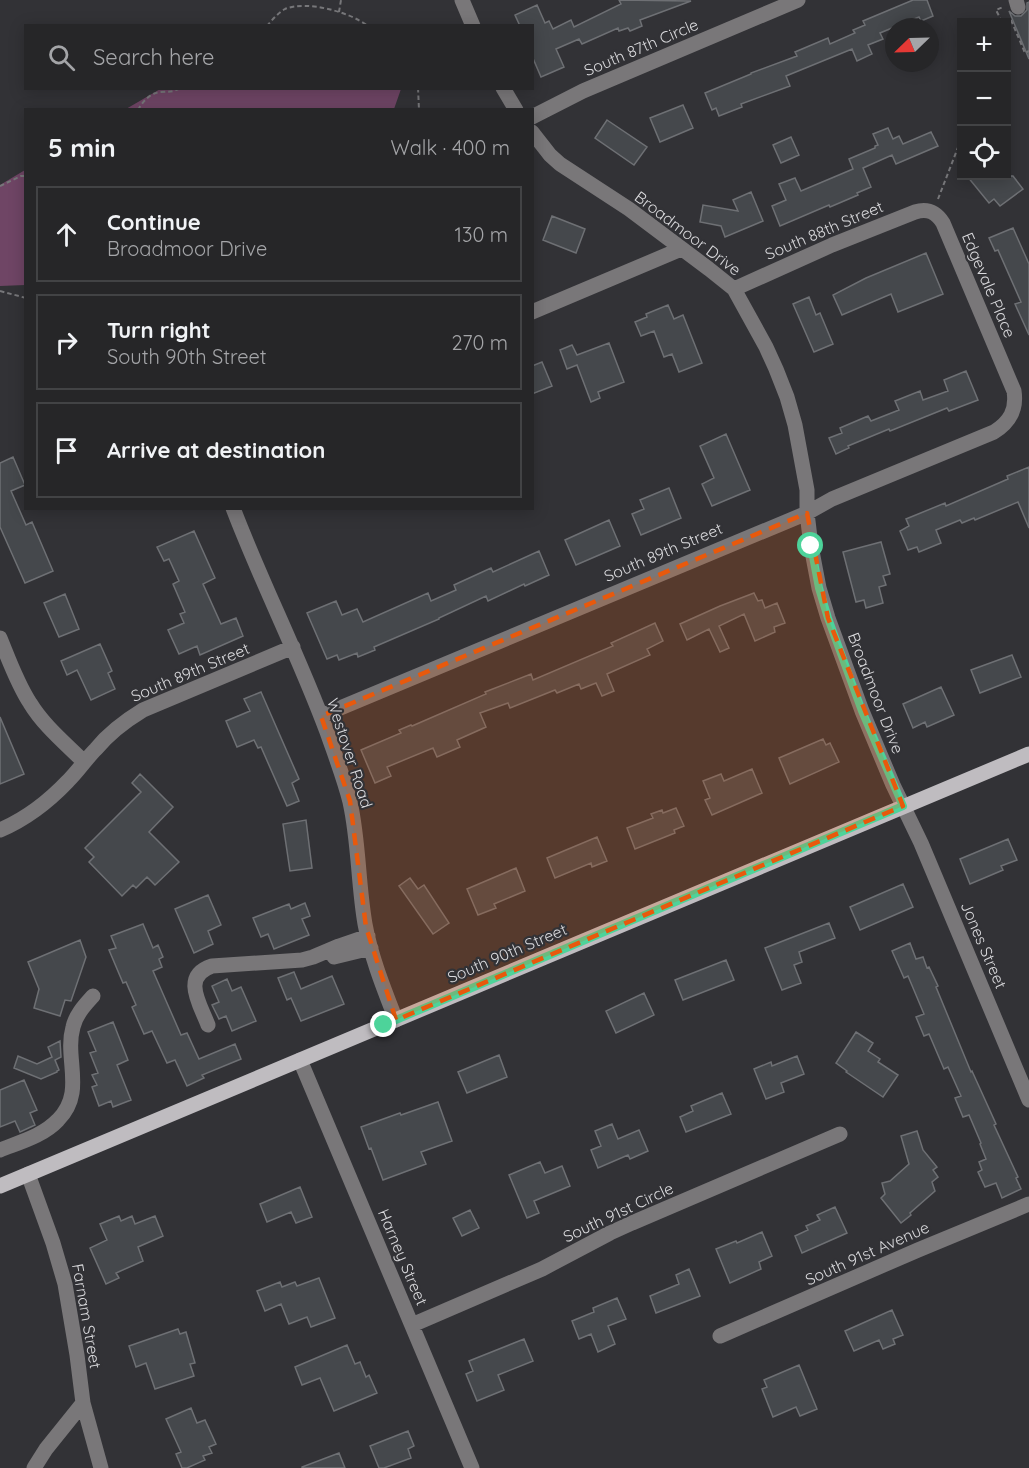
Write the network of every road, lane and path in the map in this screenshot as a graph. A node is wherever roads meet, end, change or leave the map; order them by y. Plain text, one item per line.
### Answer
1 (341, 0) edge
2 (462, 0) edge
3 (798, 0) edge
4 (1014, 7) edge
5 (339, 12) junction
6 (1012, 22) joint
7 (269, 24) edge
8 (365, 24) edge
9 (472, 24) edge
10 (1029, 51) edge
11 (177, 90) edge
12 (418, 90) edge
13 (504, 90) edge
14 (139, 108) edge
15 (419, 108) edge
16 (515, 108) edge
17 (534, 116) edge
18 (534, 135) edge
19 (957, 150) edge
20 (24, 176) edge
21 (0, 186) edge
22 (930, 211) junction
23 (681, 249) junction
24 (734, 289) junction
25 (0, 291) edge
26 (24, 297) edge
27 (534, 311) edge
28 (1013, 412) joint
29 (234, 510) edge
30 (807, 513) junction
31 (0, 638) edge
32 (292, 647) junction
33 (321, 716) junction
34 (1029, 754) edge
35 (84, 762) junction
36 (903, 806) junction
37 (0, 830) edge
38 (369, 942) junction
39 (93, 996) dead end
40 (396, 1020) junction
41 (208, 1025) dead end
42 (300, 1060) junction
43 (1029, 1100) edge
44 (840, 1134) dead end
45 (0, 1150) edge
46 (28, 1174) junction
47 (0, 1186) edge
48 (1029, 1204) edge
49 (412, 1325) junction
50 (720, 1336) dead end
51 (83, 1403) junction
52 (34, 1468) edge
53 (101, 1468) edge
54 (472, 1468) edge

1 - 5 path
2 - 9 street
3 - 17 street, South 87th Circle
4 - 6 path
5 - 7 path
5 - 8 path
6 - 10 path
11 - 14 path
12 - 15 path
13 - 16 street
18 - 23 street, Broadmoor Drive
19 - 22 path
20 - 21 path
22 - 24 street, South 88th Street
22 - 28 street, Edgevale Place
23 - 24 street, Broadmoor Drive
23 - 27 street
24 - 30 street, Broadmoor Drive
25 - 26 path
28 - 30 street, South 89th Street
29 - 32 street, Westover Road
30 - 33 street, South 89th Street
30 - 36 street, Broadmoor Drive
31 - 35 street
32 - 33 street, Westover Road
32 - 35 street, South 89th Street
33 - 38 street, Westover Road
34 - 36 main road, South 90th Street
35 - 37 street, South 89th Street
36 - 40 main road, South 90th Street
36 - 43 street, Jones Street
38 - 40 street, Westover Road
38 - 41 street
39 - 45 street
40 - 42 main road, South 90th Street
42 - 46 main road, South 90th Street
42 - 49 street, Harney Street
44 - 49 street, South 91st Circle
46 - 47 main road, South 90th Street
46 - 51 street, Farnam Street
48 - 50 street, South 91st Avenue
49 - 54 street, Harney Street
51 - 52 street
51 - 53 street, Farnam Street

